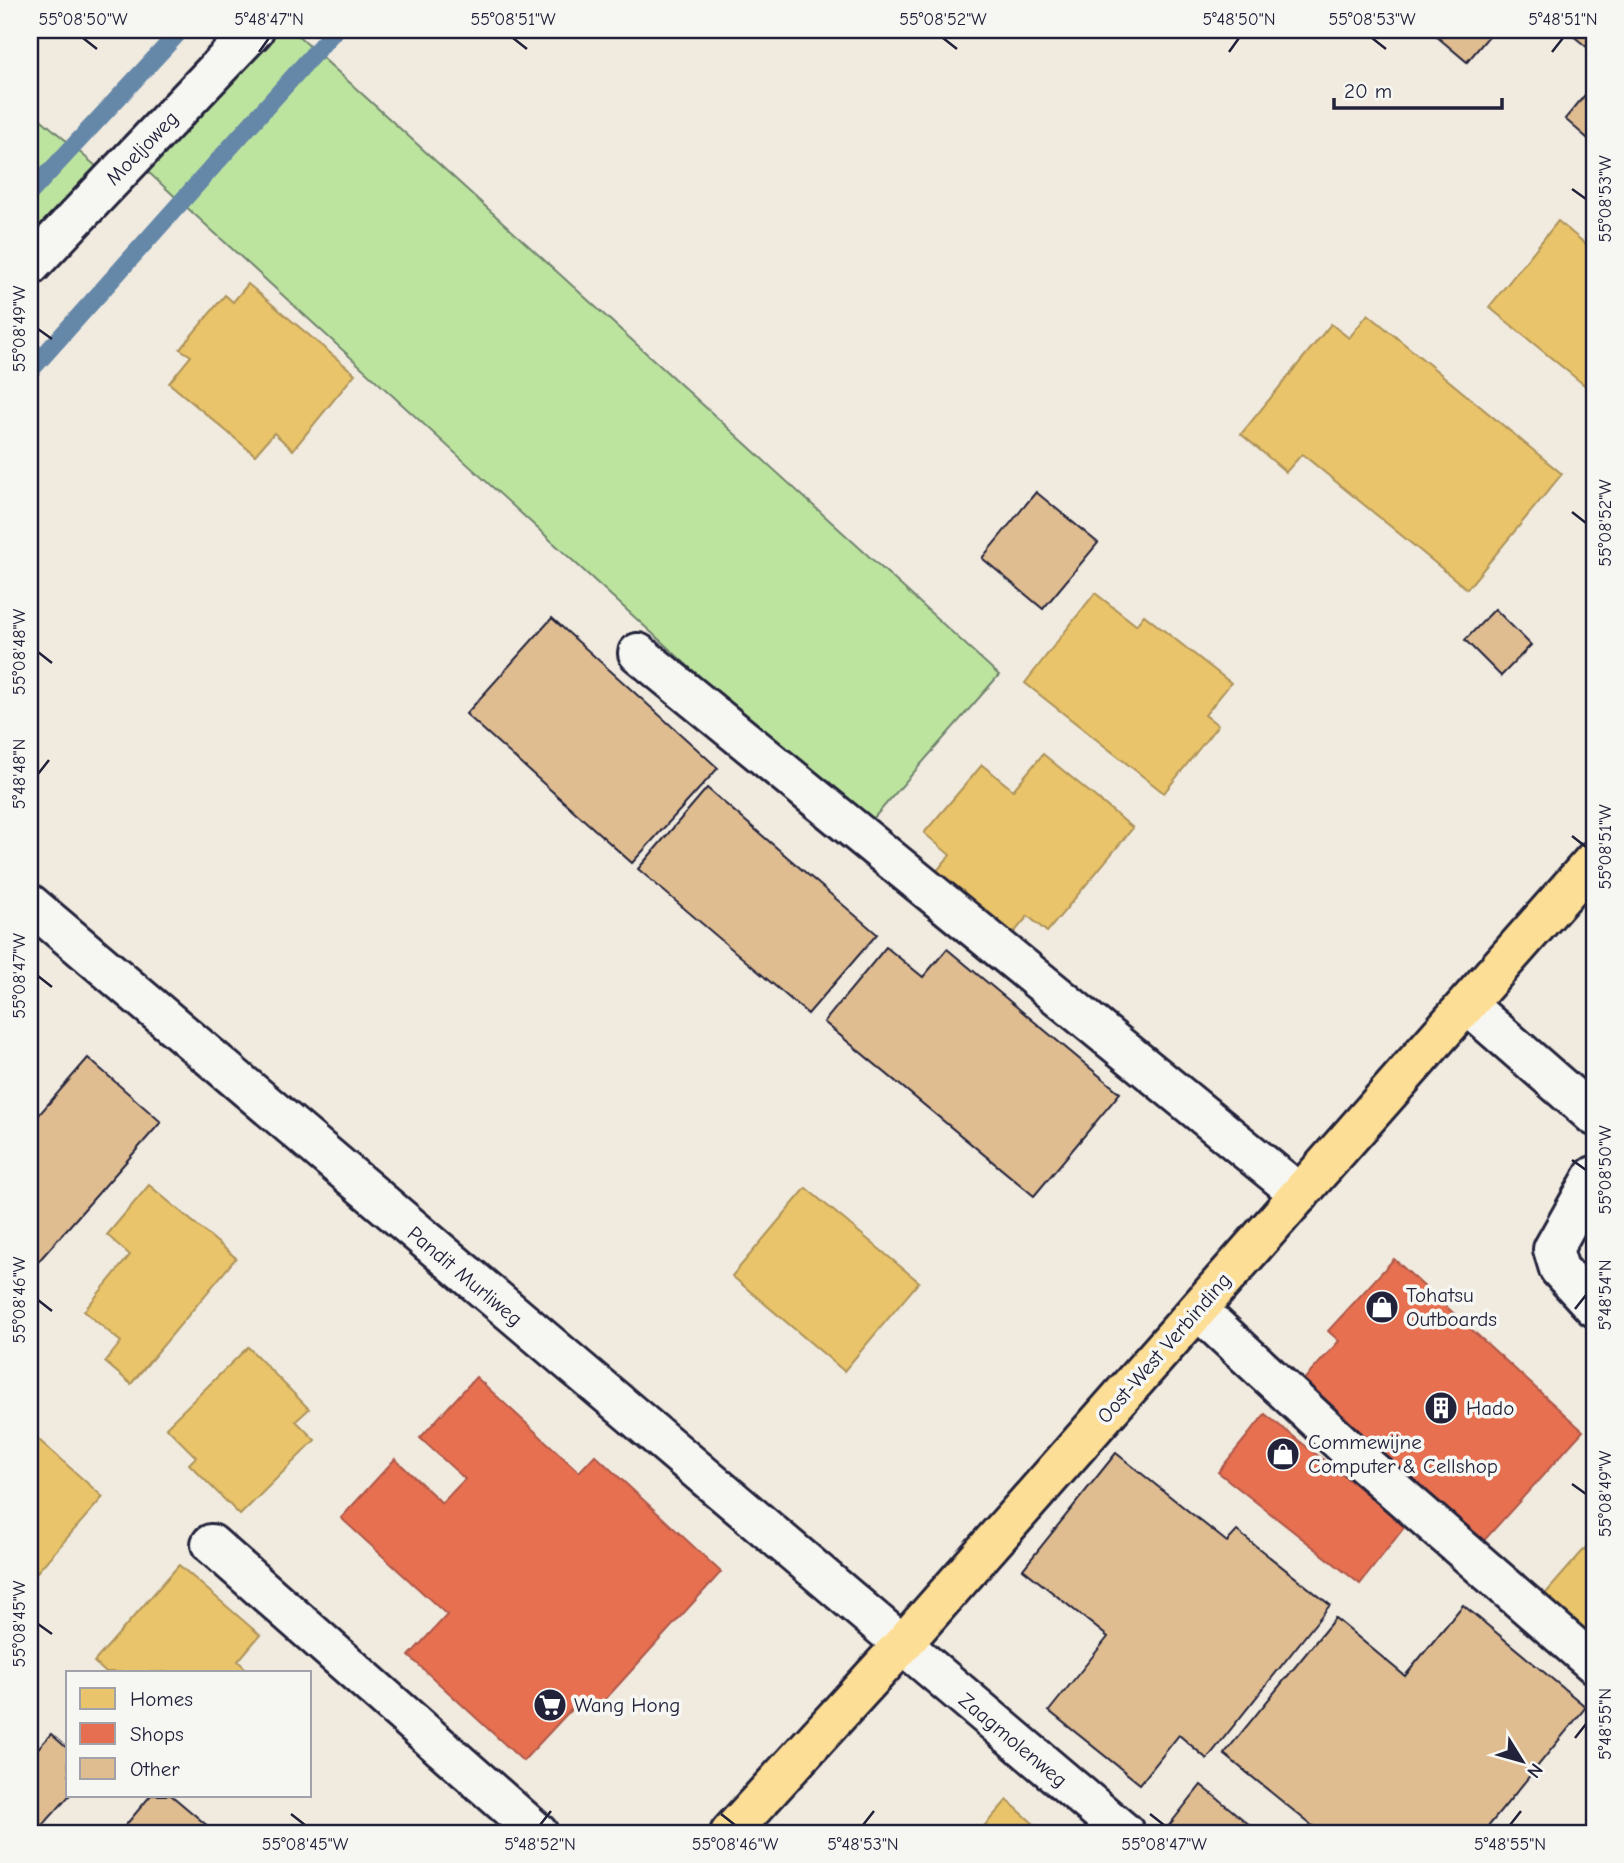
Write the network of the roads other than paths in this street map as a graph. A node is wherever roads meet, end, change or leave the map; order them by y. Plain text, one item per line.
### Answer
1 (254, 30) edge
2 (30, 266) edge
3 (638, 653) dead end
4 (1594, 860) edge
5 (30, 904) edge
6 (1467, 1004) junction
7 (1594, 1116) edge
8 (1594, 1175) edge
9 (1300, 1194) junction
10 (1594, 1307) edge
11 (1198, 1310) junction
12 (211, 1544) dead end
13 (901, 1646) junction
14 (1594, 1664) edge
15 (538, 1833) edge
16 (730, 1833) edge
17 (1125, 1833) edge

1 - 2 street, Moeljoweg
3 - 9 street
4 - 6 main road, Oost-West Verbinding
5 - 13 street, Pandit Murliweg
6 - 7 street
6 - 9 main road, Oost-West Verbinding
8 - 10 street
9 - 11 main road, Oost-West Verbinding
11 - 13 main road, Oost-West Verbinding
11 - 14 street
12 - 15 street
13 - 16 main road, Oost-West Verbinding
13 - 17 street, Zaagmolenweg

